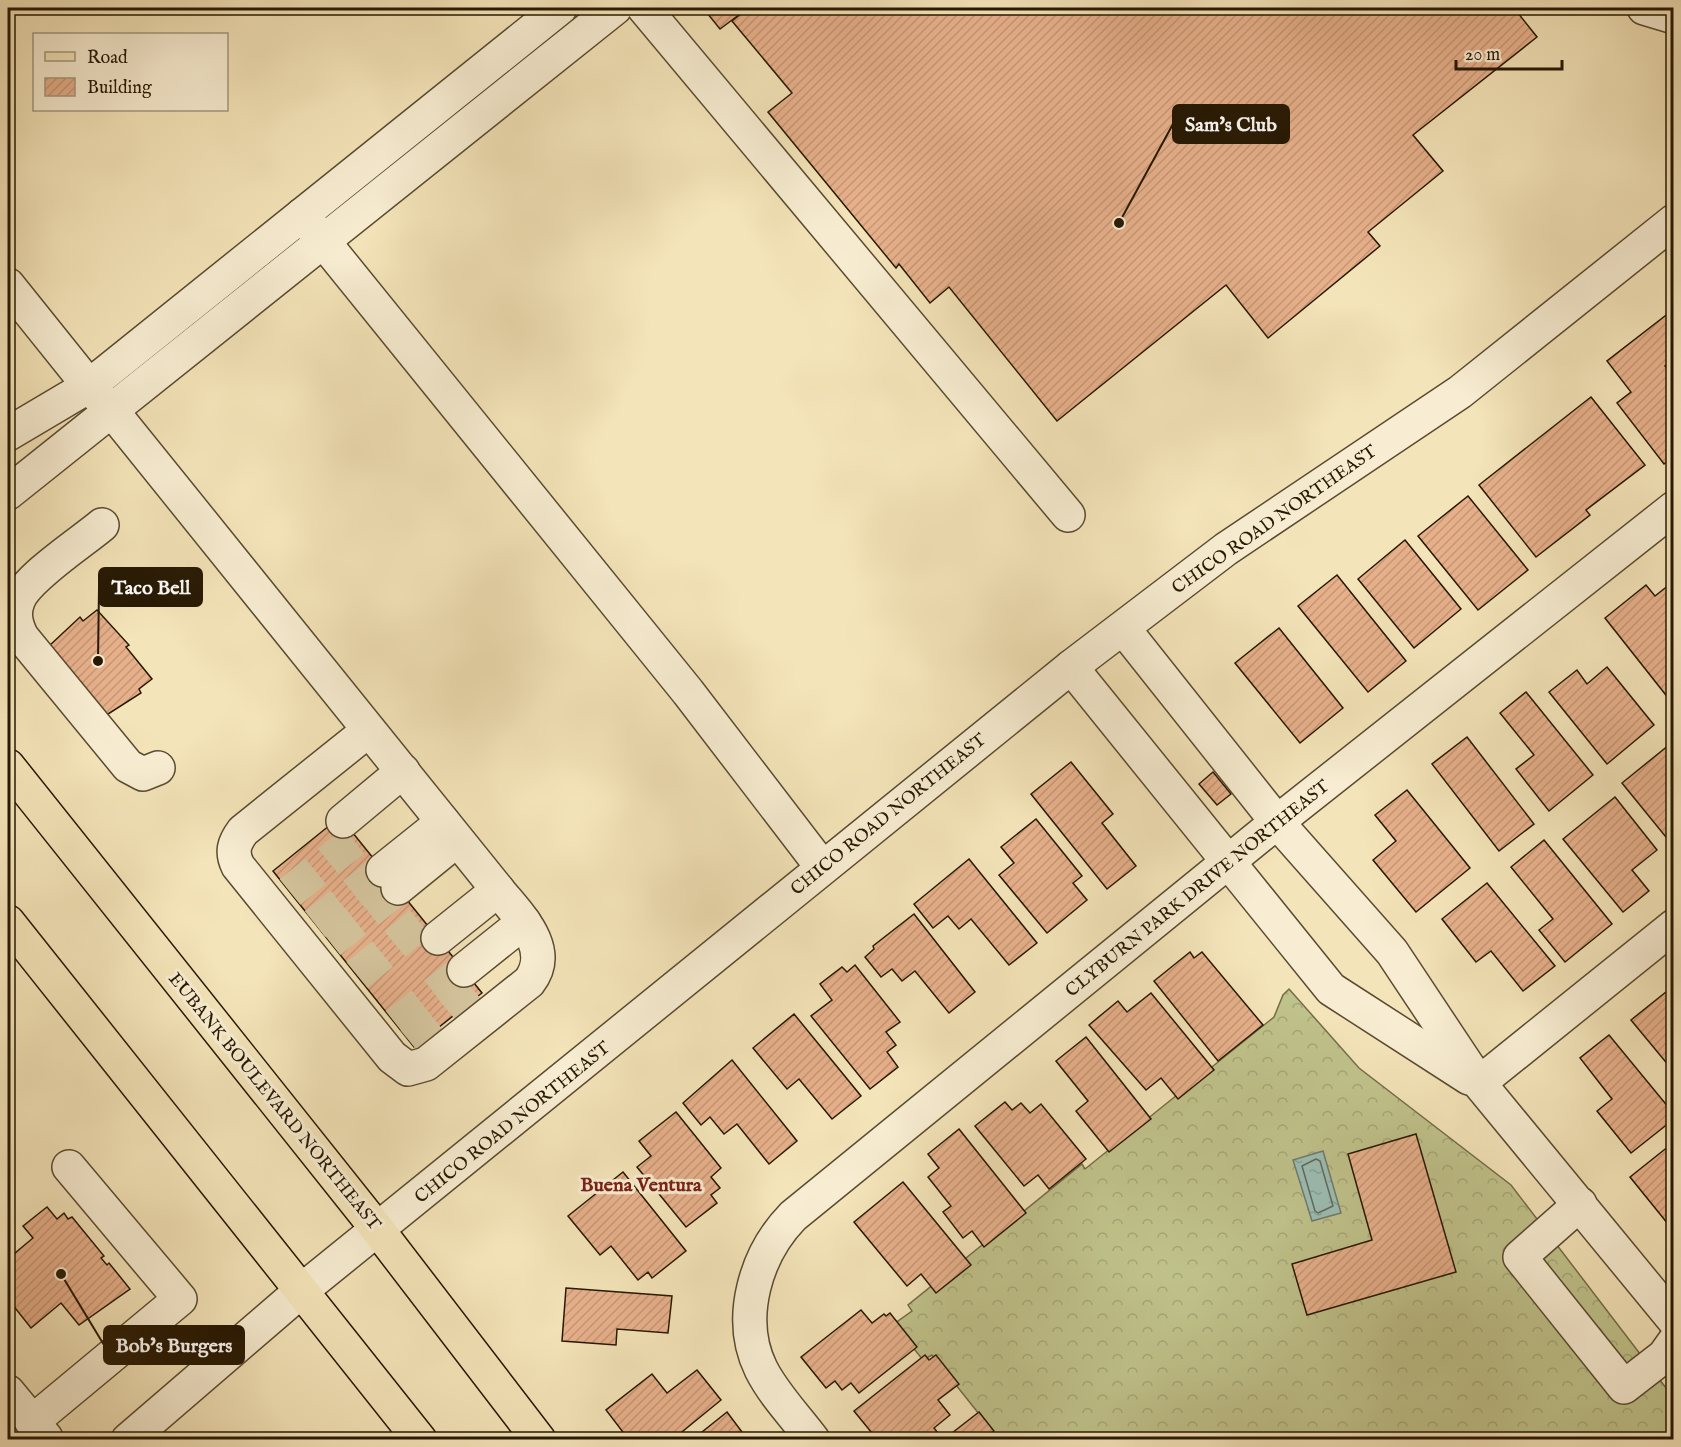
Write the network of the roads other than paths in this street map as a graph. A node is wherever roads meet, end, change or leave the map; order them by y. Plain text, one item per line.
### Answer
1 (560, 8) edge
2 (615, 8) edge
3 (644, 8) edge
4 (1644, 8) edge
5 (1674, 17) edge
6 (302, 215) junction
7 (1674, 221) edge
8 (324, 242) junction
9 (10, 294) edge
10 (89, 386) junction
11 (112, 411) junction
12 (8, 434) edge
13 (8, 493) edge
14 (1674, 508) edge
15 (1068, 515) dead end
16 (102, 525) dead end
17 (1123, 628) junction
18 (1071, 667) junction
19 (369, 730) junction
20 (8, 766) edge
21 (158, 768) dead end
22 (410, 780) junction
23 (1276, 822) junction
24 (350, 829) tunnel mouth
25 (450, 831) junction
26 (1229, 861) junction
27 (822, 867) junction
28 (390, 879) tunnel mouth
29 (491, 881) junction
30 (8, 922) edge
31 (1674, 926) edge
32 (431, 929) tunnel mouth
33 (530, 932) junction
34 (471, 979) tunnel mouth
35 (1479, 1083) junction
36 (69, 1167) dead end
37 (1580, 1204) junction
38 (378, 1230) junction
39 (301, 1291) junction
40 (1674, 1320) edge
41 (1674, 1342) edge
42 (8, 1392) edge
43 (39, 1431) edge
44 (128, 1440) edge
45 (420, 1440) edge
46 (539, 1440) edge
47 (813, 1440) edge

1 - 6 street
2 - 8 street
3 - 15 street
4 - 5 street
6 - 8 street
6 - 10 street
7 - 17 street, CHICO ROAD NORTHEAST
8 - 11 street
8 - 27 street
9 - 10 street
10 - 11 street
10 - 12 street
11 - 13 street
11 - 19 street
14 - 23 street, CLYBURN PARK DRIVE NORTHEAST
16 - 21 street
17 - 18 street, CHICO ROAD NORTHEAST
17 - 23 street
18 - 26 street
18 - 27 street, CHICO ROAD NORTHEAST
19 - 22 street
19 - 33 street
20 - 38 main road, EUBANK BOULEVARD NORTHEAST
22 - 24 street
22 - 25 street
23 - 26 street, CLYBURN PARK DRIVE NORTHEAST
23 - 35 street
25 - 28 street
25 - 29 street
26 - 35 street
26 - 47 street, CLYBURN PARK DRIVE NORTHEAST
27 - 38 street, CHICO ROAD NORTHEAST
29 - 32 street
29 - 33 street
30 - 39 main road
31 - 35 street
33 - 34 street
35 - 37 street
36 - 43 street
37 - 40 street
37 - 41 street
38 - 39 street, CHICO ROAD NORTHEAST
38 - 46 main road, EUBANK BOULEVARD NORTHEAST
39 - 44 street, CHICO ROAD NORTHEAST
39 - 45 main road
42 - 43 street

